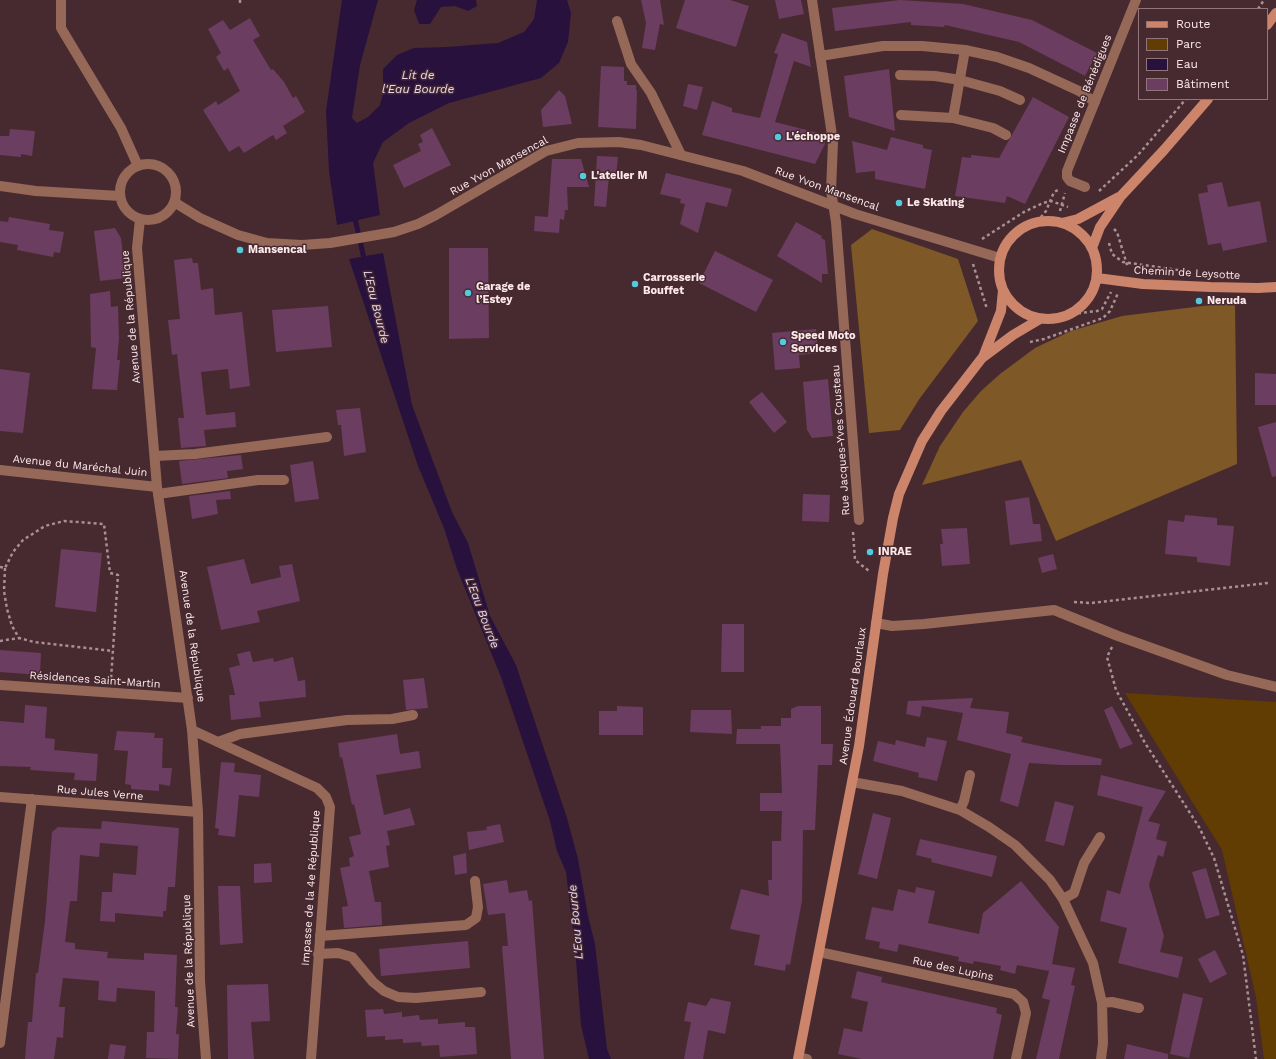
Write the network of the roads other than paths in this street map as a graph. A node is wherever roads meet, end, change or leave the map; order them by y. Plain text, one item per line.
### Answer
1 (61, 0) edge
2 (812, 0) edge
3 (1136, 0) edge
4 (1276, 13) edge
5 (617, 21) dead end
6 (1268, 24) edge
7 (966, 50) junction
8 (820, 56) junction
9 (900, 75) dead end
10 (960, 80) junction
11 (1020, 100) dead end
12 (1207, 100) edge
13 (1095, 102) junction
14 (901, 115) dead end
15 (953, 118) junction
16 (1006, 135) dead end
17 (681, 155) junction
18 (138, 166) junction
19 (0, 186) edge
20 (1085, 187) dead end
21 (120, 196) junction
22 (1121, 196) junction
23 (174, 202) junction
24 (833, 206) junction
25 (140, 219) junction
26 (1062, 223) junction
27 (1092, 248) junction
28 (1000, 258) junction
29 (1097, 278) junction
30 (1276, 286) edge
31 (1003, 290) junction
32 (1040, 319) junction
33 (982, 358) junction
34 (327, 437) dead end
35 (155, 456) junction
36 (0, 470) edge
37 (284, 480) dead end
38 (158, 490) junction
39 (859, 520) road end
40 (876, 624) junction
41 (0, 685) edge
42 (1276, 687) edge
43 (188, 698) junction
44 (413, 715) dead end
45 (192, 730) junction
46 (218, 742) junction
47 (970, 775) dead end
48 (852, 782) junction
49 (0, 797) edge
50 (32, 799) junction
51 (960, 810) junction
52 (198, 812) junction
53 (1100, 837) dead end
54 (475, 881) dead end
55 (1063, 899) junction
56 (320, 936) junction
57 (819, 952) junction
58 (318, 954) junction
59 (4, 976) edge
60 (481, 992) dead end
61 (1102, 1003) junction
62 (1139, 1008) dead end
63 (0, 1043) edge
64 (801, 1058) edge
65 (206, 1059) edge
66 (311, 1059) edge
67 (1016, 1059) edge
68 (1101, 1059) edge

1 - 18 street
2 - 8 street, Rue Jacques-Yves Cousteau
3 - 13 street, Impasse de Bénédigues
4 - 6 street
5 - 17 street
7 - 8 street
7 - 10 street
7 - 13 street
8 - 24 street, Rue Jacques-Yves Cousteau
9 - 10 street
10 - 11 street
10 - 15 street
12 - 22 street
13 - 20 street, Impasse de Bénédigues
14 - 15 street
15 - 16 street
17 - 23 street, Rue Yvon Mansencal
17 - 24 street, Rue Yvon Mansencal
18 - 21 street
18 - 23 street
19 - 21 street
21 - 25 street
22 - 26 street
22 - 27 street
23 - 25 street
24 - 28 street, Rue Yvon Mansencal
24 - 39 street, Rue Jacques-Yves Cousteau
25 - 35 street, Avenue de la République
26 - 27 street
26 - 28 street
27 - 29 street
28 - 31 street
29 - 30 street, Chemin de Leysotte
29 - 32 street
31 - 32 street
31 - 33 street, Avenue Édouard Bourlaux
32 - 33 street, Avenue Édouard Bourlaux
33 - 40 street, Avenue Édouard Bourlaux
34 - 35 street
35 - 38 street, Avenue de la République
36 - 38 street, Avenue du Maréchal Juin
37 - 38 street, Avenue du Maréchal Juin
38 - 43 street, Avenue de la République
40 - 42 street
40 - 48 street, Avenue Édouard Bourlaux
41 - 43 street, Résidences Saint-Martin
43 - 45 street, Avenue de la République
44 - 46 street
45 - 46 street, Impasse de la 4e République
45 - 52 street, Avenue de la République
46 - 56 street, Impasse de la 4e République
47 - 51 street
48 - 51 street
48 - 57 street, Avenue Édouard Bourlaux
49 - 50 street, Rue Jules Verne
50 - 52 street, Rue Jules Verne
50 - 59 street
51 - 55 street
52 - 65 street, Avenue de la République
53 - 55 street
54 - 56 street
55 - 61 street
56 - 58 street, Impasse de la 4e République
57 - 64 street, Avenue Édouard Bourlaux
57 - 67 street, Rue des Lupins
58 - 60 street
58 - 66 street, Impasse de la 4e République
59 - 63 street
61 - 62 street
61 - 68 street

